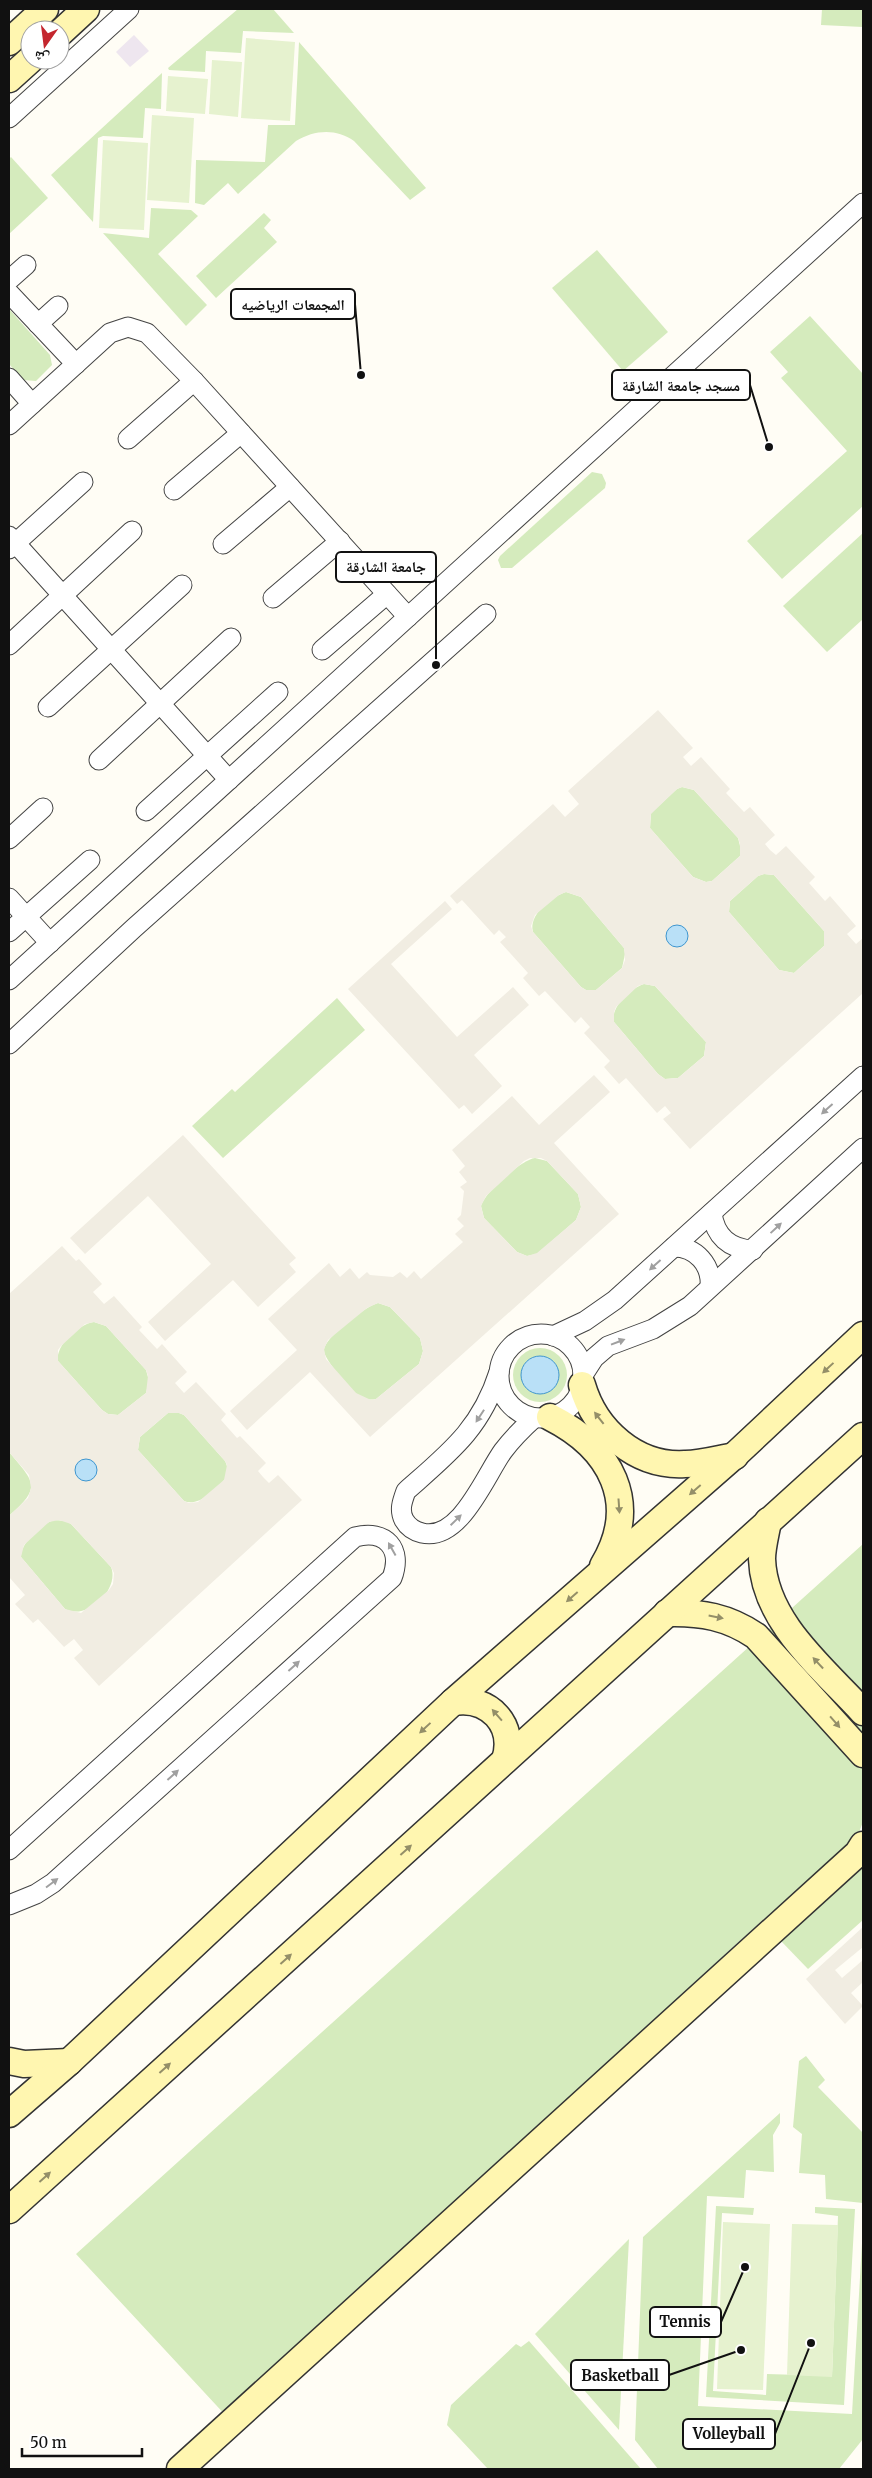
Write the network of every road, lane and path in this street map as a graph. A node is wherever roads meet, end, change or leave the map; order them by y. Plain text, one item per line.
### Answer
1 (45, 9) edge
2 (86, 9) edge
3 (129, 9) edge
4 (70, 23) edge
5 (9, 42) edge
6 (20, 69) edge
7 (9, 79) edge
8 (9, 118) edge
9 (863, 203) edge
10 (26, 265) dead end
11 (9, 280) edge
12 (9, 293) edge
13 (58, 306) dead end
14 (38, 324) junction
15 (76, 364) junction
16 (9, 378) edge
17 (194, 380) junction
18 (32, 404) junction
19 (9, 425) edge
20 (241, 433) junction
21 (128, 439) dead end
22 (83, 482) dead end
23 (290, 487) junction
24 (174, 490) dead end
25 (132, 531) dead end
26 (340, 541) junction
27 (11, 543) edge
28 (223, 544) dead end
29 (182, 585) dead end
30 (387, 594) junction
31 (62, 595) junction
32 (273, 598) dead end
33 (486, 614) dead end
34 (408, 617) junction
35 (231, 638) dead end
36 (9, 644) edge
37 (111, 649) junction
38 (322, 650) dead end
39 (278, 692) dead end
40 (160, 704) junction
41 (48, 707) dead end
42 (207, 756) junction
43 (99, 760) dead end
44 (229, 780) junction
45 (44, 808) dead end
46 (146, 811) dead end
47 (9, 839) edge
48 (90, 860) dead end
49 (9, 898) edge
50 (26, 917) junction
51 (9, 932) edge
52 (50, 943) junction
53 (9, 980) edge
54 (9, 1044) edge
55 (863, 1076) edge
56 (863, 1148) edge
57 (712, 1213) junction
58 (674, 1247) junction
59 (753, 1250) junction
60 (710, 1287) junction
61 (863, 1335) edge
62 (553, 1336) junction
63 (499, 1372) junction
64 (583, 1380) junction
65 (542, 1417) junction
66 (863, 1436) edge
67 (616, 1456) junction
68 (736, 1456) junction
69 (768, 1521) junction
70 (598, 1574) junction
71 (667, 1614) junction
72 (792, 1634) junction
73 (772, 1651) junction
74 (453, 1702) junction
75 (863, 1712) edge
76 (863, 1754) edge
77 (504, 1760) junction
78 (861, 1849) edge
79 (9, 1850) edge
80 (9, 1905) edge
81 (9, 2061) edge
82 (69, 2062) junction
83 (9, 2114) edge
84 (9, 2210) edge
85 (180, 2469) edge

1 - 5 street
2 - 4 street
3 - 8 street
6 - 7 street
9 - 34 street
10 - 11 street
12 - 14 street
13 - 14 street
14 - 15 street
15 - 17 street
15 - 18 street
16 - 18 street
17 - 20 street
17 - 21 street
18 - 19 street
20 - 23 street
20 - 24 street
22 - 27 street
23 - 26 street
23 - 28 street
25 - 31 street
26 - 30 street
26 - 32 street
27 - 31 street
29 - 37 street
30 - 34 street
30 - 38 street
31 - 36 street
31 - 37 street
33 - 54 street
34 - 44 street
35 - 40 street
37 - 40 street
37 - 41 street
39 - 42 street
40 - 42 street
40 - 43 street
42 - 44 street
42 - 46 street
44 - 52 street
45 - 47 street
48 - 50 street
49 - 50 street
50 - 51 street
50 - 52 street
52 - 53 street
55 -> 57 street
59 -> 56 street
57 - 58 street
57 - 59 street
58 - 60 street
58 -> 62 street
59 - 60 street
64 -> 60 street
61 -> 68 street
62 - 63 street
62 - 64 street
63 - 65 street
63 -> 65 street
64 - 65 street
67 -> 64 street
65 - 67 street
66 - 69 street
67 - 68 street
67 -> 70 street
68 -> 70 street
69 - 71 street
69 - 72 street
70 -> 74 street
71 -> 73 street
71 - 77 street
72 - 73 street
75 -> 72 street
73 -> 76 street
77 -> 74 street
74 -> 82 street
84 -> 77 street
78 - 85 street
80 -> 79 street
81 - 82 street
82 - 83 street

